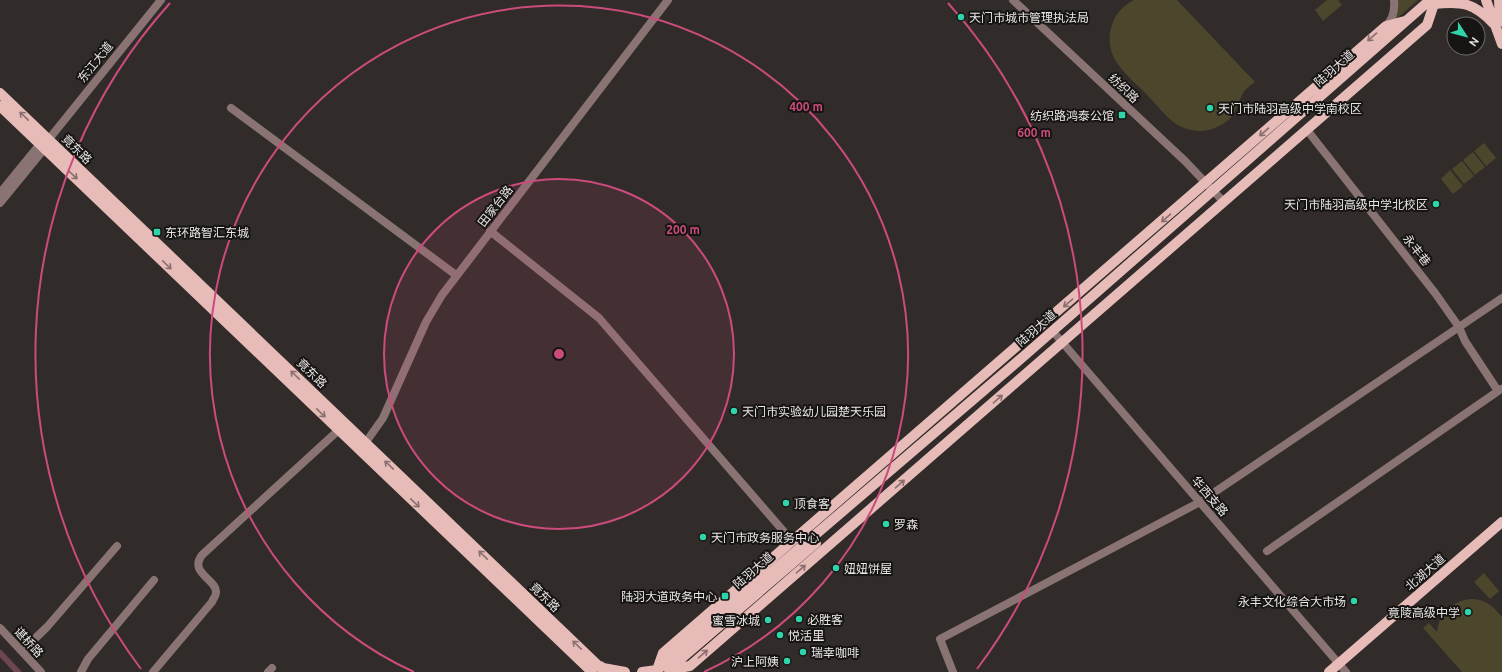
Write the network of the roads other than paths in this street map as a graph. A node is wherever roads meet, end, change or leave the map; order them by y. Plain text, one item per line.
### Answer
1 (161, 0) edge
2 (668, 0) edge
3 (1013, 0) edge
4 (1394, 0) edge
5 (1486, 0) edge
6 (1492, 0) edge
7 (1499, 0) edge
8 (1434, 1) edge
9 (1406, 21) junction
10 (1499, 24) edge
11 (1386, 26) junction
12 (1502, 44) edge
13 (0, 93) edge
14 (0, 106) edge
15 (231, 108) dead end
16 (1307, 130) junction
17 (45, 144) junction
18 (1206, 183) junction
19 (0, 193) edge
20 (1218, 196) junction
21 (0, 203) edge
22 (490, 231) junction
23 (456, 275) junction
24 (1502, 298) edge
25 (1459, 327) junction
26 (1060, 339) junction
27 (1500, 390) edge
28 (342, 427) junction
29 (366, 442) junction
30 (1200, 502) junction
31 (1502, 522) edge
32 (1502, 531) edge
33 (792, 540) junction
34 (118, 546) dead end
35 (1267, 551) dead end
36 (154, 580) dead end
37 (0, 628) edge
38 (22, 651) junction
39 (591, 668) edge
40 (1342, 669) edge
41 (663, 671) edge
42 (41, 672) edge
43 (81, 672) edge
44 (153, 672) edge
45 (605, 672) edge
46 (625, 672) edge
47 (642, 672) edge
48 (953, 672) edge
49 (1329, 672) edge

1 - 17 street, 东江大道
2 - 22 street, 田家台路
3 - 18 street, 纺织路
4 - 11 street
5 - 10 main road
6 - 10 main road
7 - 10 main road
8 - 9 main road, 陆羽大道
8 - 10 main road
8 - 16 main road
8 - 20 main road, 陆羽大道
9 - 11 main road
9 - 20 main road, 陆羽大道
10 - 12 main road
11 -> 18 main road
17 -> 13 main road, 竟东路
14 - 17 main road, 竟东路
15 - 23 street
16 - 20 main road
16 - 25 street, 永丰巷
17 - 19 street, 东江大道
17 - 21 street, 东江大道
17 - 28 main road, 竟东路
18 - 20 street, 纺织路
18 -> 33 main road
20 - 26 main road
20 - 41 main road, 陆羽大道
22 - 23 street, 田家台路
22 - 33 street
23 - 29 street, 田家台路
24 - 25 street
25 - 27 street, 永丰巷
25 - 30 street
26 - 30 street, 华西支路
41 -> 26 main road
27 - 35 street
28 - 29 main road, 竟东路
28 -> 39 main road, 竟东路
28 - 44 street
39 -> 29 main road, 竟东路
30 - 40 street, 华西支路
30 - 48 street
31 - 40 main road, 北湖大道
32 - 40 main road, 北湖大道
33 - 41 main road
34 - 38 street
36 - 43 street
37 - 38 street, 谌桥路
38 - 42 street, 谌桥路
39 - 45 main road, 竟东路
39 - 46 main road
40 - 49 main road, 北湖大道
41 - 47 main road

